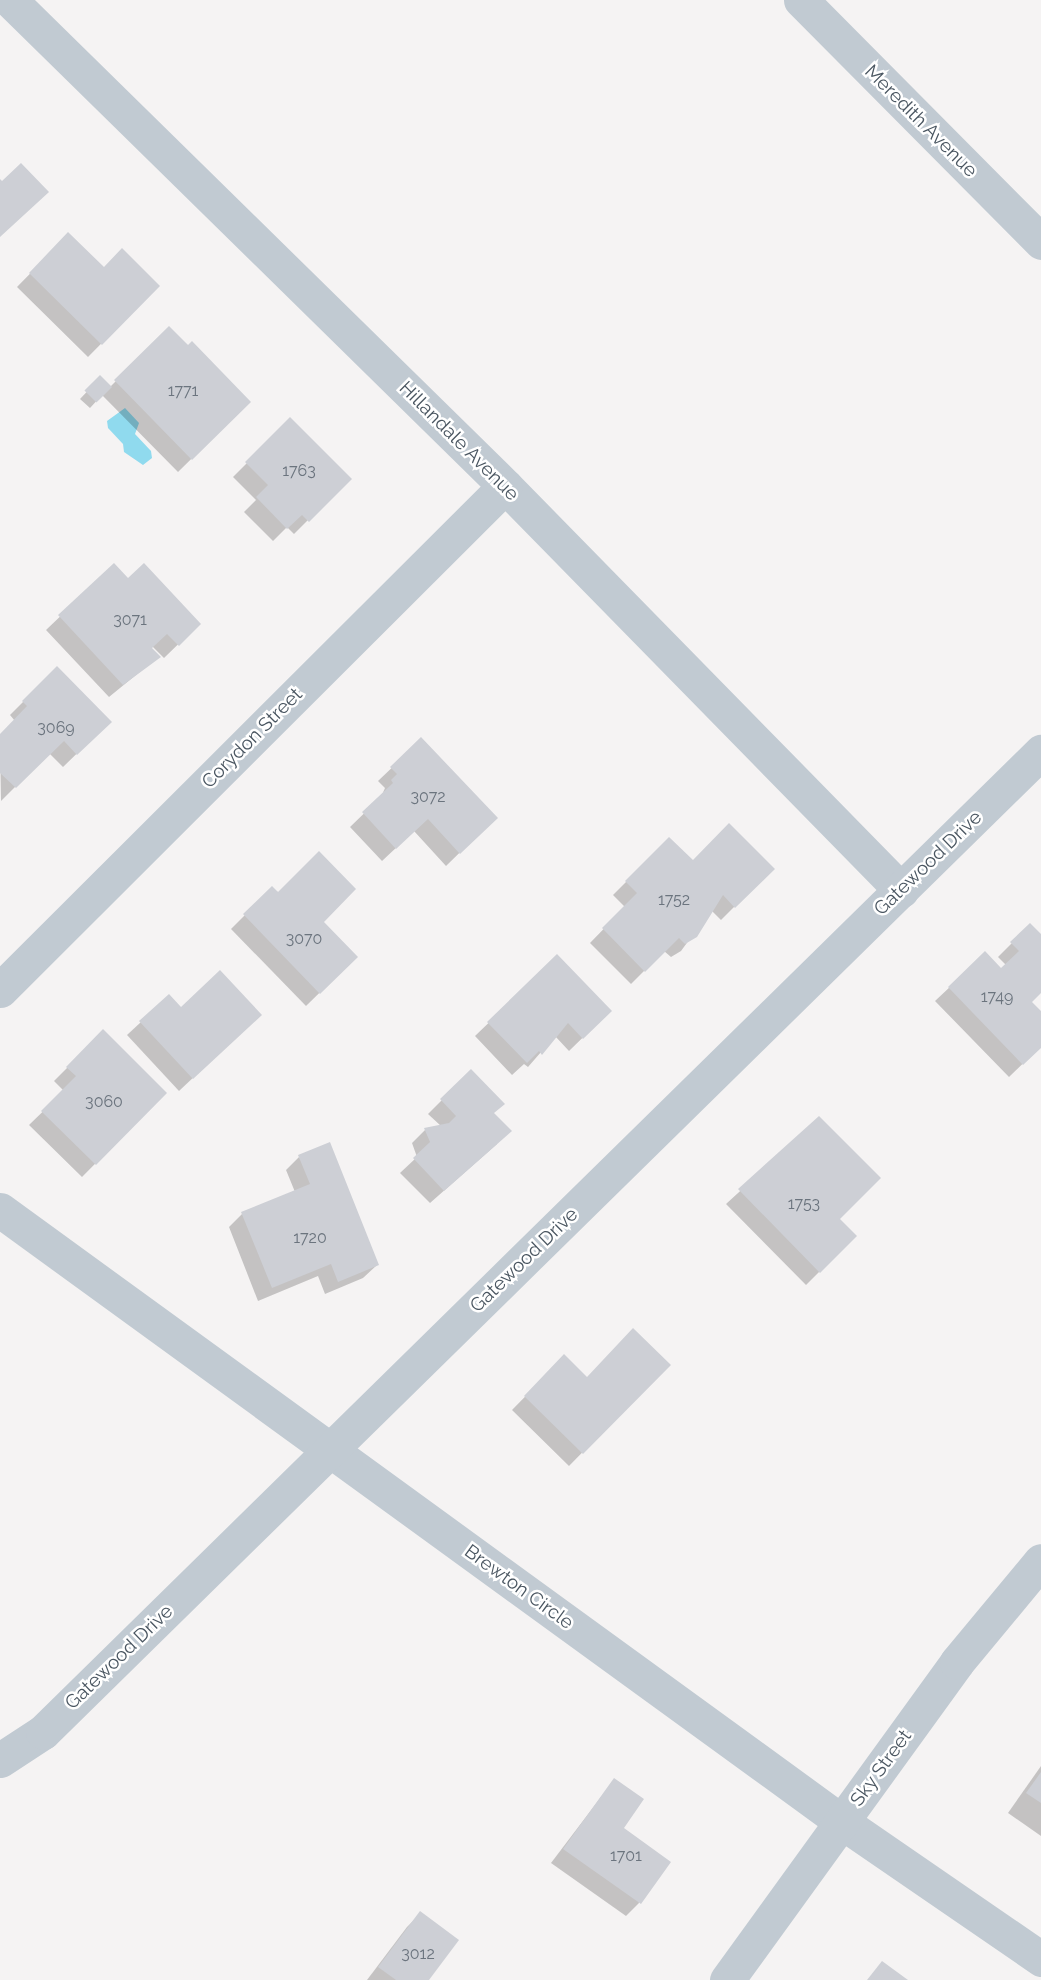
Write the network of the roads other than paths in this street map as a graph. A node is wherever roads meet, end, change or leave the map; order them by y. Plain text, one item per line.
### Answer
1 (10, 0) edge
2 (801, 0) edge
3 (1041, 243) edge
4 (505, 486) junction
5 (1041, 752) edge
6 (901, 890) junction
7 (0, 990) edge
8 (0, 1210) edge
9 (331, 1450) junction
10 (1041, 1561) edge
11 (0, 1760) edge
12 (842, 1822) junction
13 (1041, 1959) edge
14 (727, 1980) edge

1 - 4 street, Hillandale Avenue
2 - 3 street, Meredith Avenue
4 - 6 street, Hillandale Avenue
4 - 7 street, Corydon Street
5 - 6 street, Gatewood Drive
6 - 9 street, Gatewood Drive
8 - 9 street, Brewton Circle
9 - 11 street, Gatewood Drive
9 - 12 street, Brewton Circle
10 - 12 street, Sky Street
12 - 13 street, Brewton Circle
12 - 14 street, Sky Street

